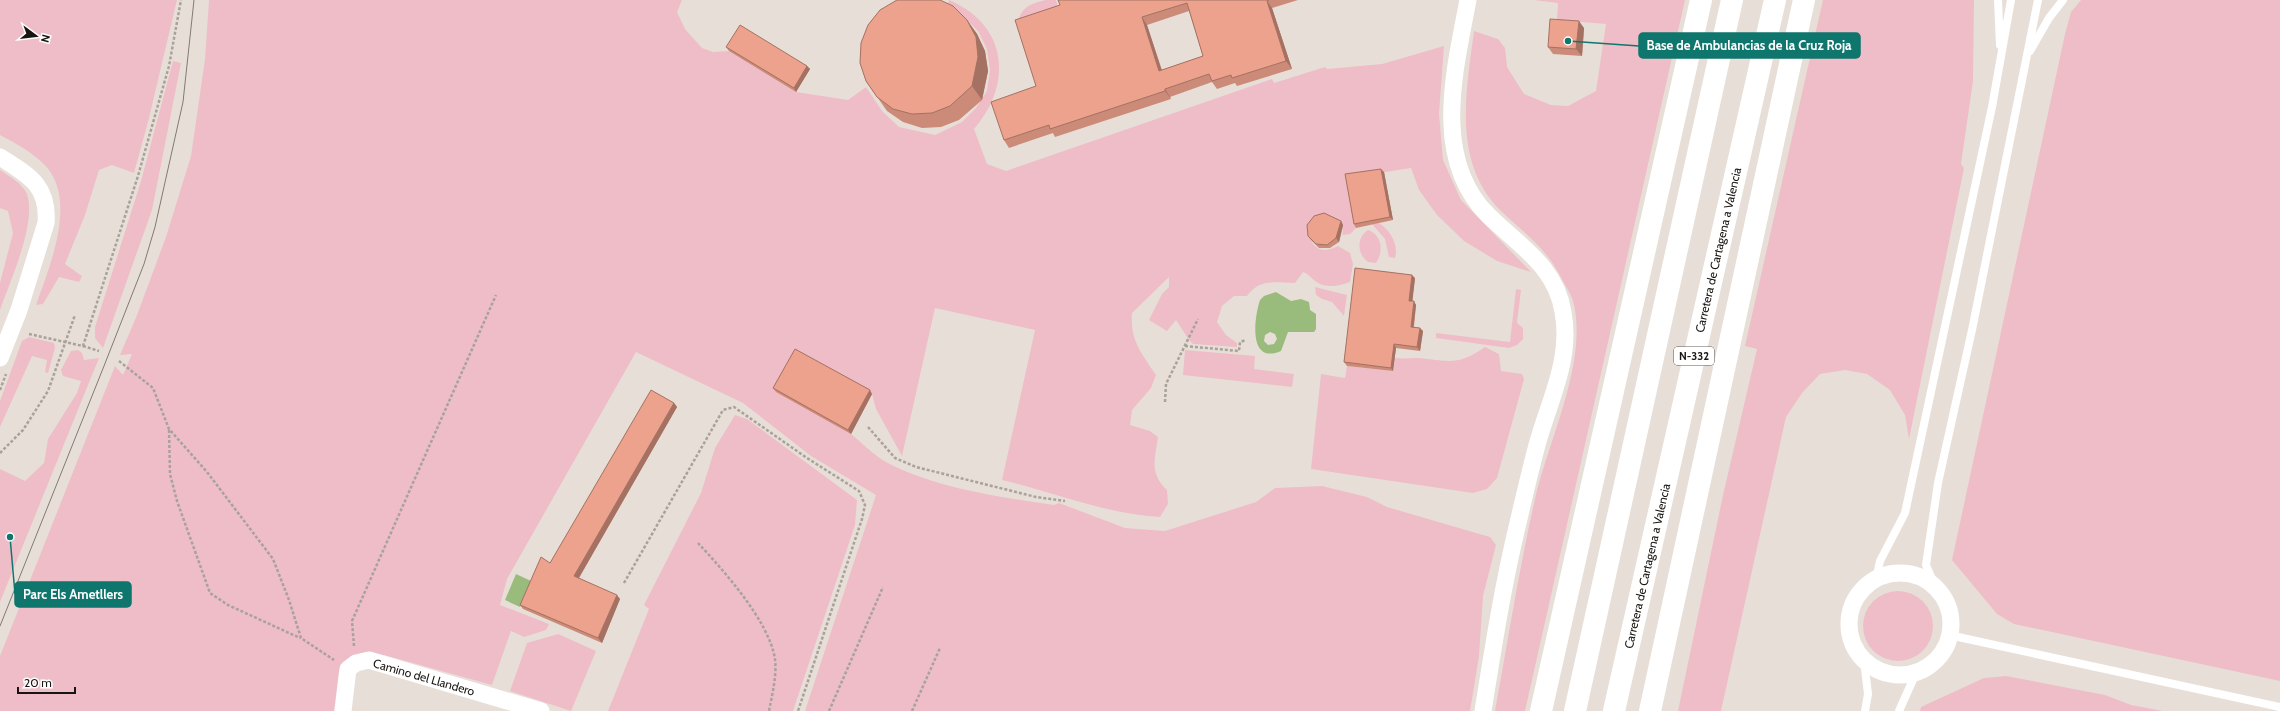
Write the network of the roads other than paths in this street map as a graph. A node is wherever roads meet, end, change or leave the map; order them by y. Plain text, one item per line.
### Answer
1 (1468, 0) edge
2 (1701, 0) edge
3 (1732, 0) edge
4 (1775, 0) edge
5 (1804, 0) edge
6 (1998, 0) edge
7 (2011, 0) edge
8 (2038, 0) edge
9 (2063, 0) edge
10 (2026, 57) junction
11 (2000, 64) junction
12 (0, 157) edge
13 (0, 358) edge
14 (1876, 579) junction
15 (1935, 586) junction
16 (1949, 635) junction
17 (1864, 660) junction
18 (1916, 673) junction
19 (2280, 707) edge
20 (343, 711) edge
21 (541, 711) edge
22 (1483, 711) edge
23 (1541, 711) edge
24 (1575, 711) edge
25 (1614, 711) edge
26 (1649, 711) edge
27 (1865, 711) edge
28 (1899, 711) edge

1 - 22 street
2 - 23 highway
3 - 24 highway, N-332
4 - 25 highway, Carretera de Cartagena a Valencia / N-332
5 - 26 highway, N-332
6 - 11 lane
7 - 11 lane
8 - 10 lane
9 - 10 lane
10 - 15 lane
11 - 14 lane
12 - 13 street
14 - 15 street
14 - 17 street
15 - 16 street
16 - 18 street
16 - 19 lane
17 - 18 street
17 - 27 lane
18 - 28 lane
20 - 21 street, Camino del Llandero

